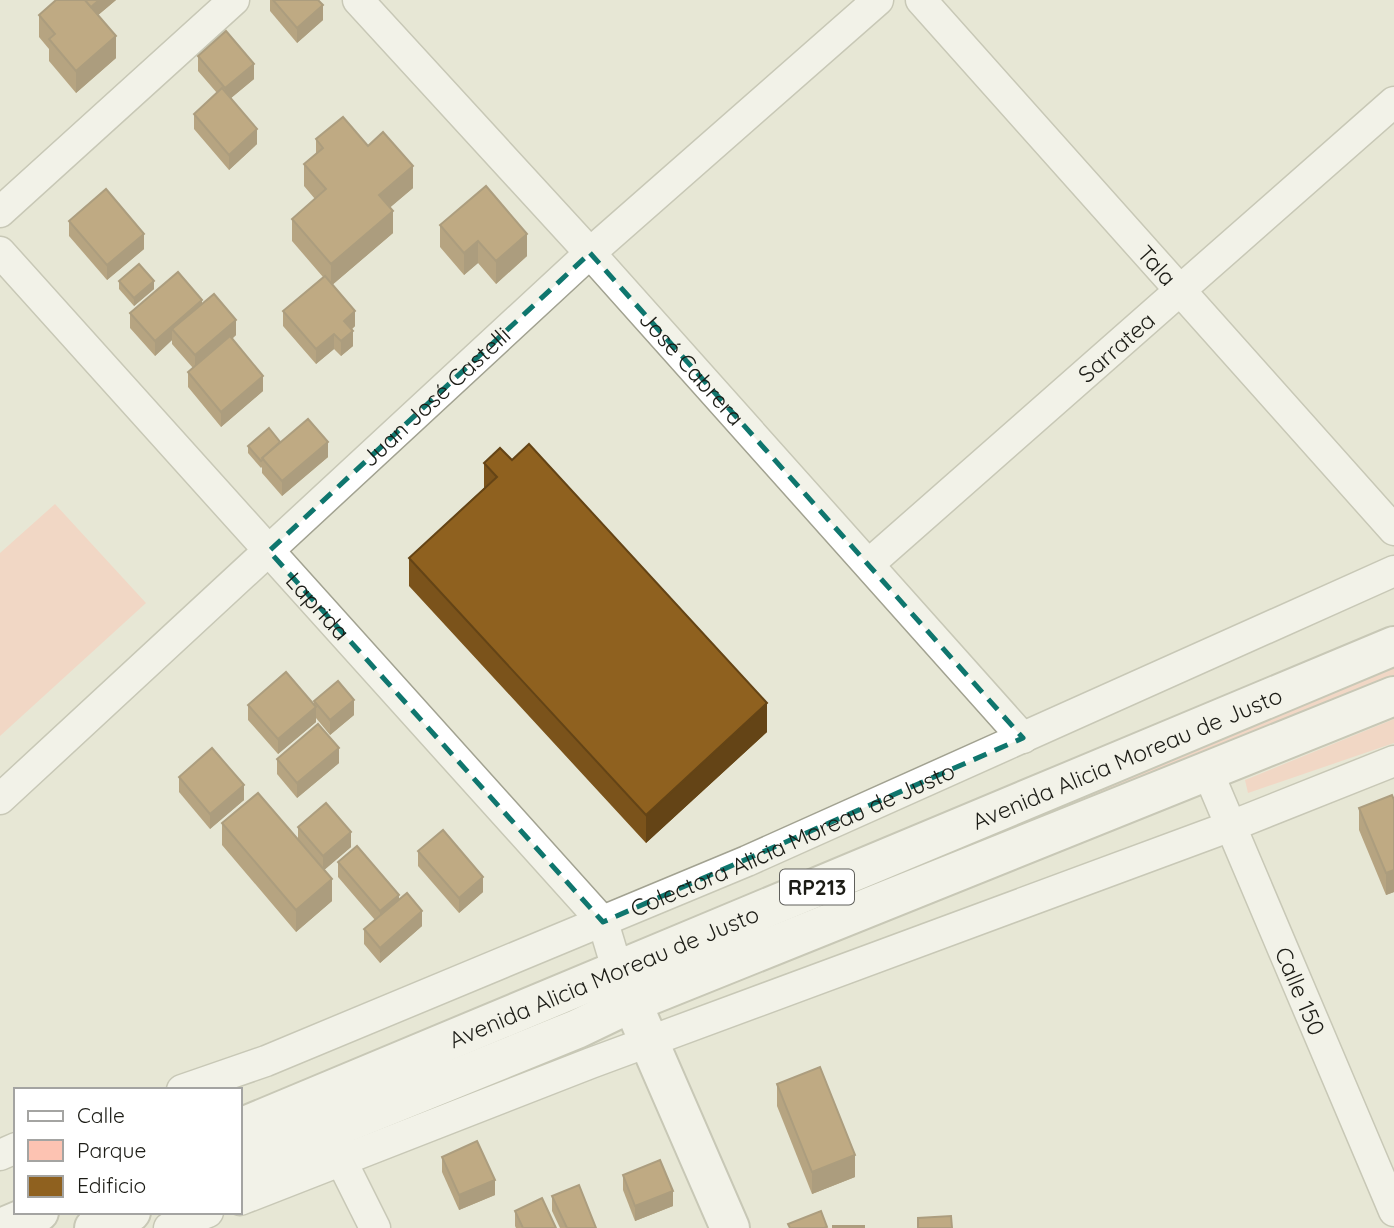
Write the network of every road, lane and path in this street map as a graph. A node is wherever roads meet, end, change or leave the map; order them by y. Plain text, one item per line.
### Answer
1 (234, 0) edge
2 (358, 0) edge
3 (878, 0) edge
4 (921, 0) edge
5 (1394, 102) edge
6 (0, 212) edge
7 (0, 252) edge
8 (590, 253) junction
9 (1180, 289) junction
10 (1394, 530) edge
11 (269, 551) junction
12 (869, 564) junction
13 (1394, 571) edge
14 (1394, 646) edge
15 (1394, 696) edge
16 (1023, 738) junction
17 (1394, 761) edge
18 (1207, 770) junction
19 (0, 799) edge
20 (1231, 826) junction
21 (603, 922) junction
22 (625, 987) junction
23 (648, 1042) junction
24 (188, 1088) edge
25 (242, 1127) edge
26 (341, 1160) junction
27 (242, 1165) edge
28 (242, 1199) edge
29 (1392, 1199) edge
30 (34, 1214) edge
31 (126, 1214) edge
32 (203, 1214) edge
33 (1, 1228) edge
34 (94, 1228) edge
35 (169, 1228) edge
36 (375, 1228) edge
37 (730, 1228) edge

1 - 6 street
2 - 8 street, José Cabrera
3 - 8 street, Juan José Castelli
4 - 9 street, Tala
5 - 9 street, Sarratea
7 - 11 street, Laprida
8 - 11 street, Juan José Castelli
8 - 12 street, José Cabrera
9 - 10 street, Tala
9 - 12 street, Sarratea
11 - 19 street, Juan José Castelli
11 - 21 street, Laprida
12 - 16 street, José Cabrera
13 - 16 street, Colectora Alicia Moreau de Justo
14 - 22 main road, Avenida Alicia Moreau de Justo / RP213
15 - 18 main road, Avenida Alicia Moreau de Justo / RP213
16 - 21 street, Colectora Alicia Moreau de Justo
17 - 20 street
18 - 20 street, Calle 150
18 - 22 main road, Avenida Alicia Moreau de Justo / RP213
20 - 23 street
20 - 29 street, Calle 150
21 - 22 street, Laprida
21 - 24 street, Colectora Alicia Moreau de Justo
22 - 23 main road
22 - 25 main road, Avenida Alicia Moreau de Justo / RP213
22 - 27 main road, Avenida Alicia Moreau de Justo / RP213
23 - 26 street
23 - 37 main road
26 - 28 street
26 - 36 street
30 - 33 main road
31 - 34 main road
32 - 35 street

